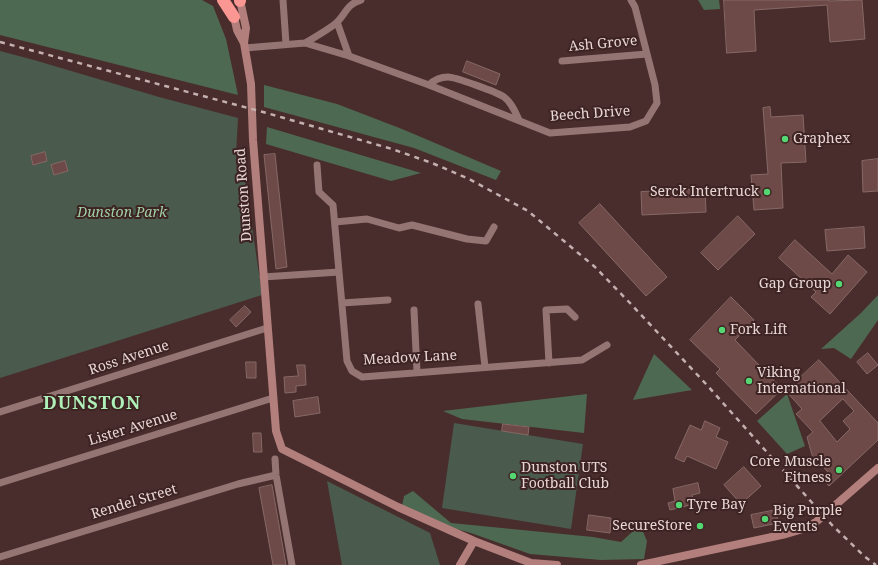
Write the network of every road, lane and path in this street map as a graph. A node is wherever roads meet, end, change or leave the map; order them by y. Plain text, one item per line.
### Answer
1 (223, 0) edge
2 (237, 0) edge
3 (283, 0) edge
4 (361, 0) edge
5 (631, 0) edge
6 (234, 17) junction
7 (337, 22) junction
8 (305, 43) junction
9 (286, 44) junction
10 (244, 46) junction
11 (647, 54) junction
12 (349, 56) junction
13 (562, 61) dead end
14 (428, 85) junction
15 (519, 120) junction
16 (317, 165) dead end
17 (335, 222) junction
18 (494, 227) dead end
19 (339, 272) junction
20 (263, 277) junction
21 (388, 300) dead end
22 (342, 303) junction
23 (478, 304) dead end
24 (414, 310) dead end
25 (574, 317) dead end
26 (267, 328) junction
27 (607, 345) dead end
28 (549, 363) junction
29 (485, 367) junction
30 (417, 372) junction
31 (273, 398) junction
32 (0, 412) edge
33 (275, 459) dead end
34 (878, 468) edge
35 (276, 475) junction
36 (0, 484) edge
37 (474, 541) junction
38 (0, 557) edge
39 (292, 565) edge
40 (460, 565) edge
41 (557, 565) edge
42 (641, 565) edge

1 - 6 highway
2 - 6 street, Dunston Road
2 - 10 street, Dunston Road
3 - 9 street
4 - 7 street
5 - 11 street, Beech Drive
6 - 10 street, Dunston Road
7 - 8 street
7 - 12 street
8 - 9 street, Beech Drive
8 - 12 street, Beech Drive
9 - 10 street, Beech Drive
10 - 20 street, Dunston Road
11 - 13 street, Ash Grove
11 - 15 street, Beech Drive
12 - 14 street, Beech Drive
14 - 15 street, Beech Drive
14 - 15 street
16 - 17 street, Meadow Lane
17 - 18 street
17 - 19 street, Meadow Lane
19 - 20 street
19 - 22 street, Meadow Lane
20 - 26 street, Dunston Road
21 - 22 street
22 - 30 street, Meadow Lane
23 - 29 street
24 - 30 street
25 - 28 street
26 - 31 street, Dunston Road
26 - 32 street, Ross Avenue
27 - 28 street, Meadow Lane
28 - 29 street, Meadow Lane
29 - 30 street, Meadow Lane
31 - 36 street, Lister Avenue
31 - 37 street, Dunston Road
33 - 35 street
34 - 42 street
35 - 38 street, Rendel Street
35 - 39 street
37 - 40 street
37 - 41 street

